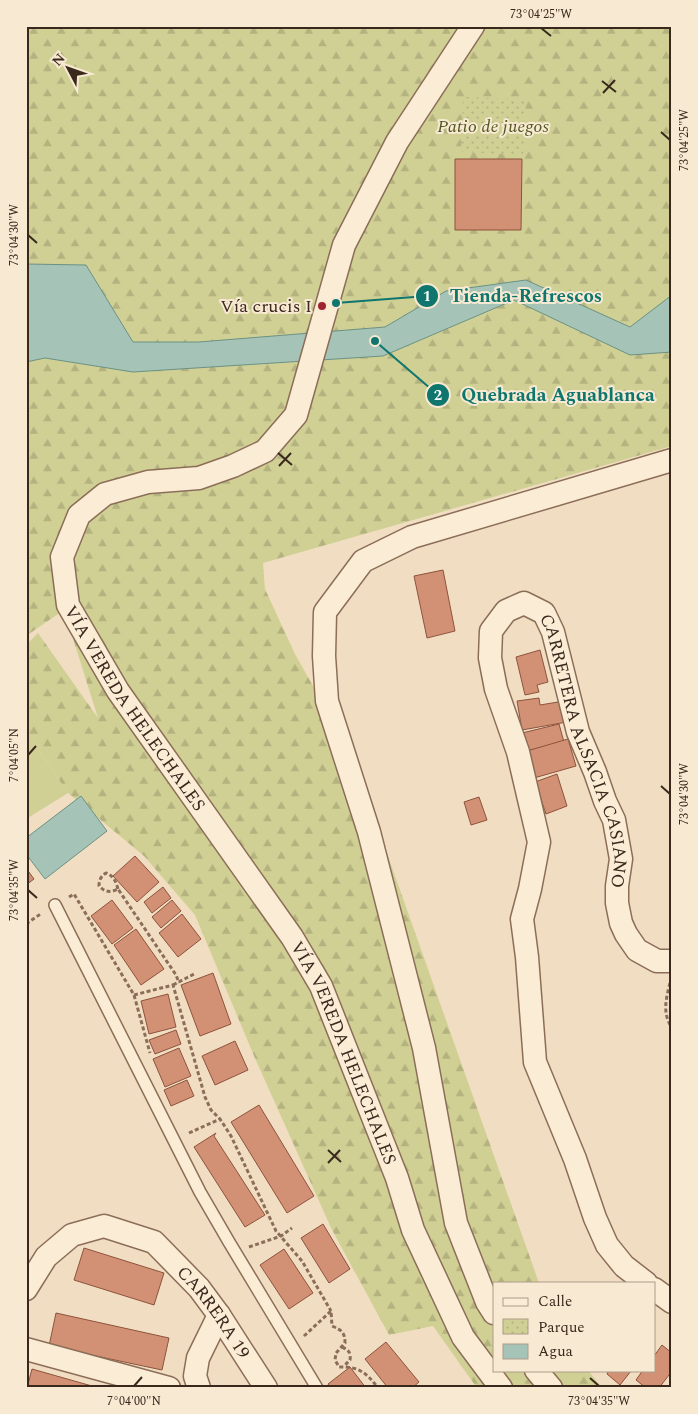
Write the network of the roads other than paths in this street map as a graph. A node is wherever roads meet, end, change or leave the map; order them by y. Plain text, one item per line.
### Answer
1 (473, 26) edge
2 (672, 460) edge
3 (55, 905) dead end
4 (671, 970) edge
5 (645, 1282) edge
6 (26, 1288) edge
7 (656, 1290) edge
8 (672, 1302) edge
9 (493, 1311) edge
10 (219, 1315) junction
11 (26, 1349) edge
12 (538, 1372) edge
13 (169, 1388) edge
14 (200, 1388) edge
15 (266, 1388) edge
16 (317, 1388) edge
17 (501, 1388) edge
18 (551, 1388) edge

1 - 17 street, VÍA VEREDA HELECHALES
2 - 9 street
3 - 16 lane
4 - 5 street, CARRETERA ALSACIA CASIANO
6 - 10 street, CARRERA 19
7 - 8 street
10 - 14 street
10 - 15 street, CARRERA 19
11 - 13 street
12 - 18 street

